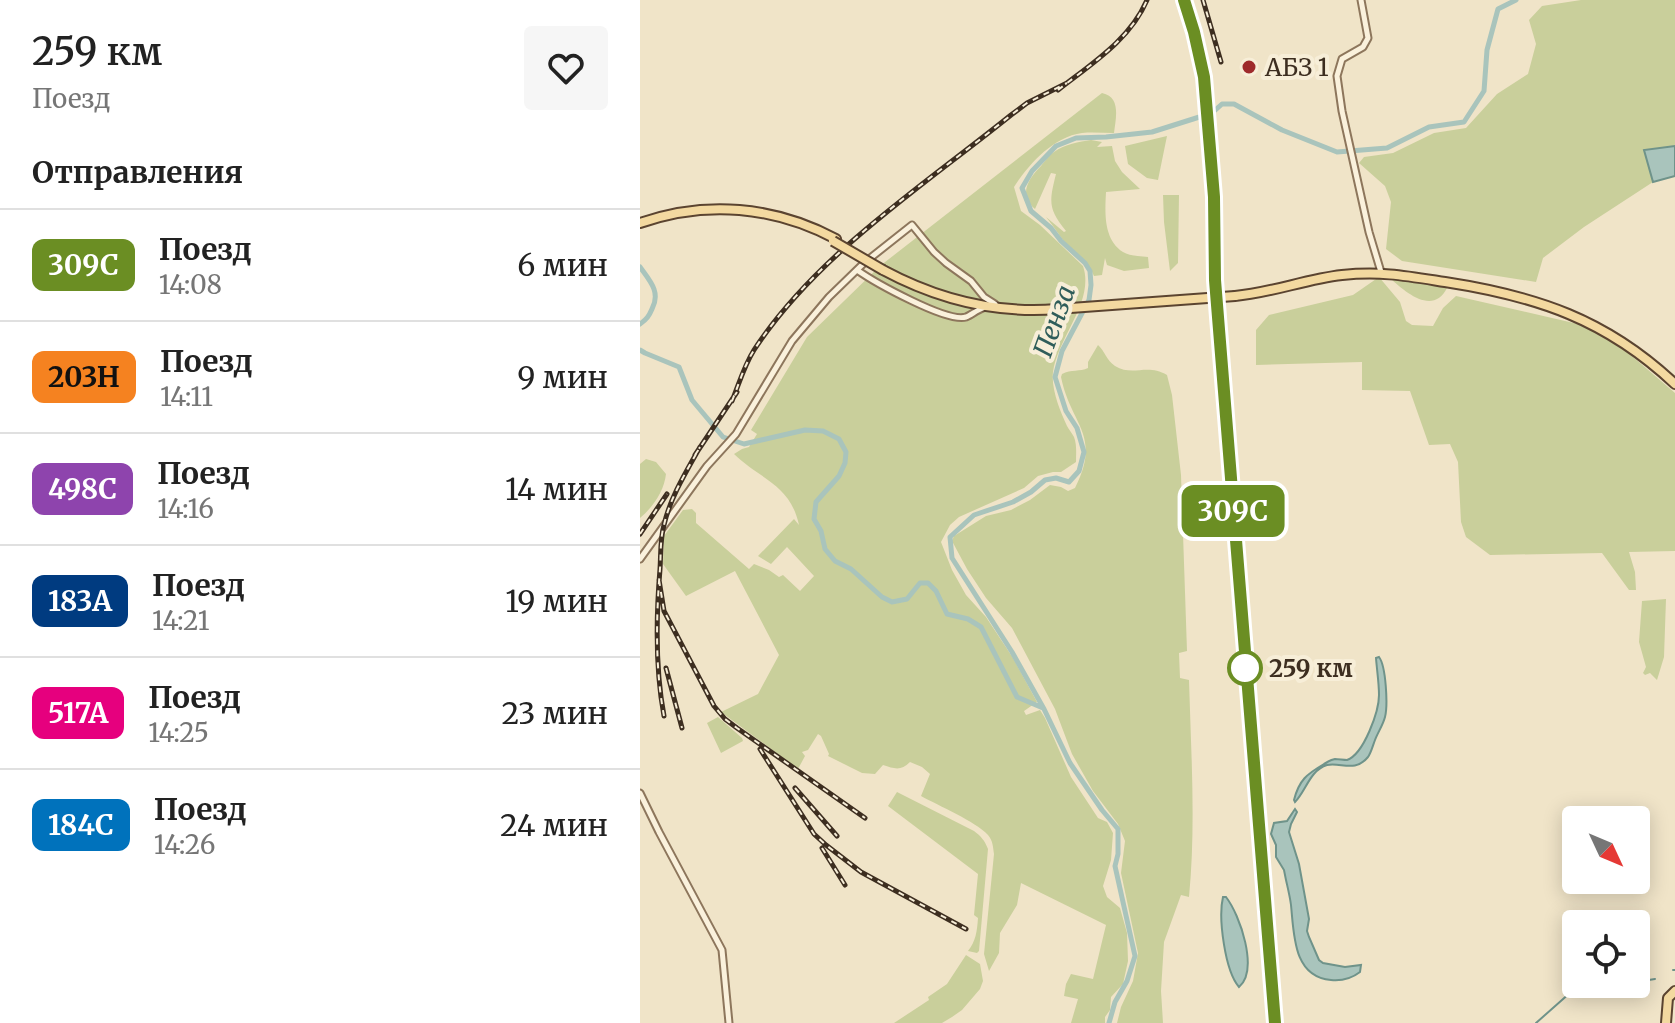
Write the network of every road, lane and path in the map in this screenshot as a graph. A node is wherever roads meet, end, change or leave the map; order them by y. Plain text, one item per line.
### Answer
1 (1361, 0) edge
2 (640, 225) edge
3 (857, 270) junction
4 (1380, 271) junction
5 (979, 292) junction
6 (967, 302) junction
7 (992, 305) junction
8 (971, 314) junction
9 (1675, 381) edge
10 (640, 559) edge
11 (640, 793) edge
12 (1675, 991) edge
13 (729, 1023) edge
14 (1666, 1023) edge

1 - 4 street
2 - 6 main road, bridge
3 - 5 street
3 - 8 street
3 - 10 street
4 - 7 main road, bridge
4 - 9 main road
5 - 6 street
5 - 7 street
6 - 7 main road
6 - 8 street
7 - 8 street
11 - 13 street
12 - 14 main road

